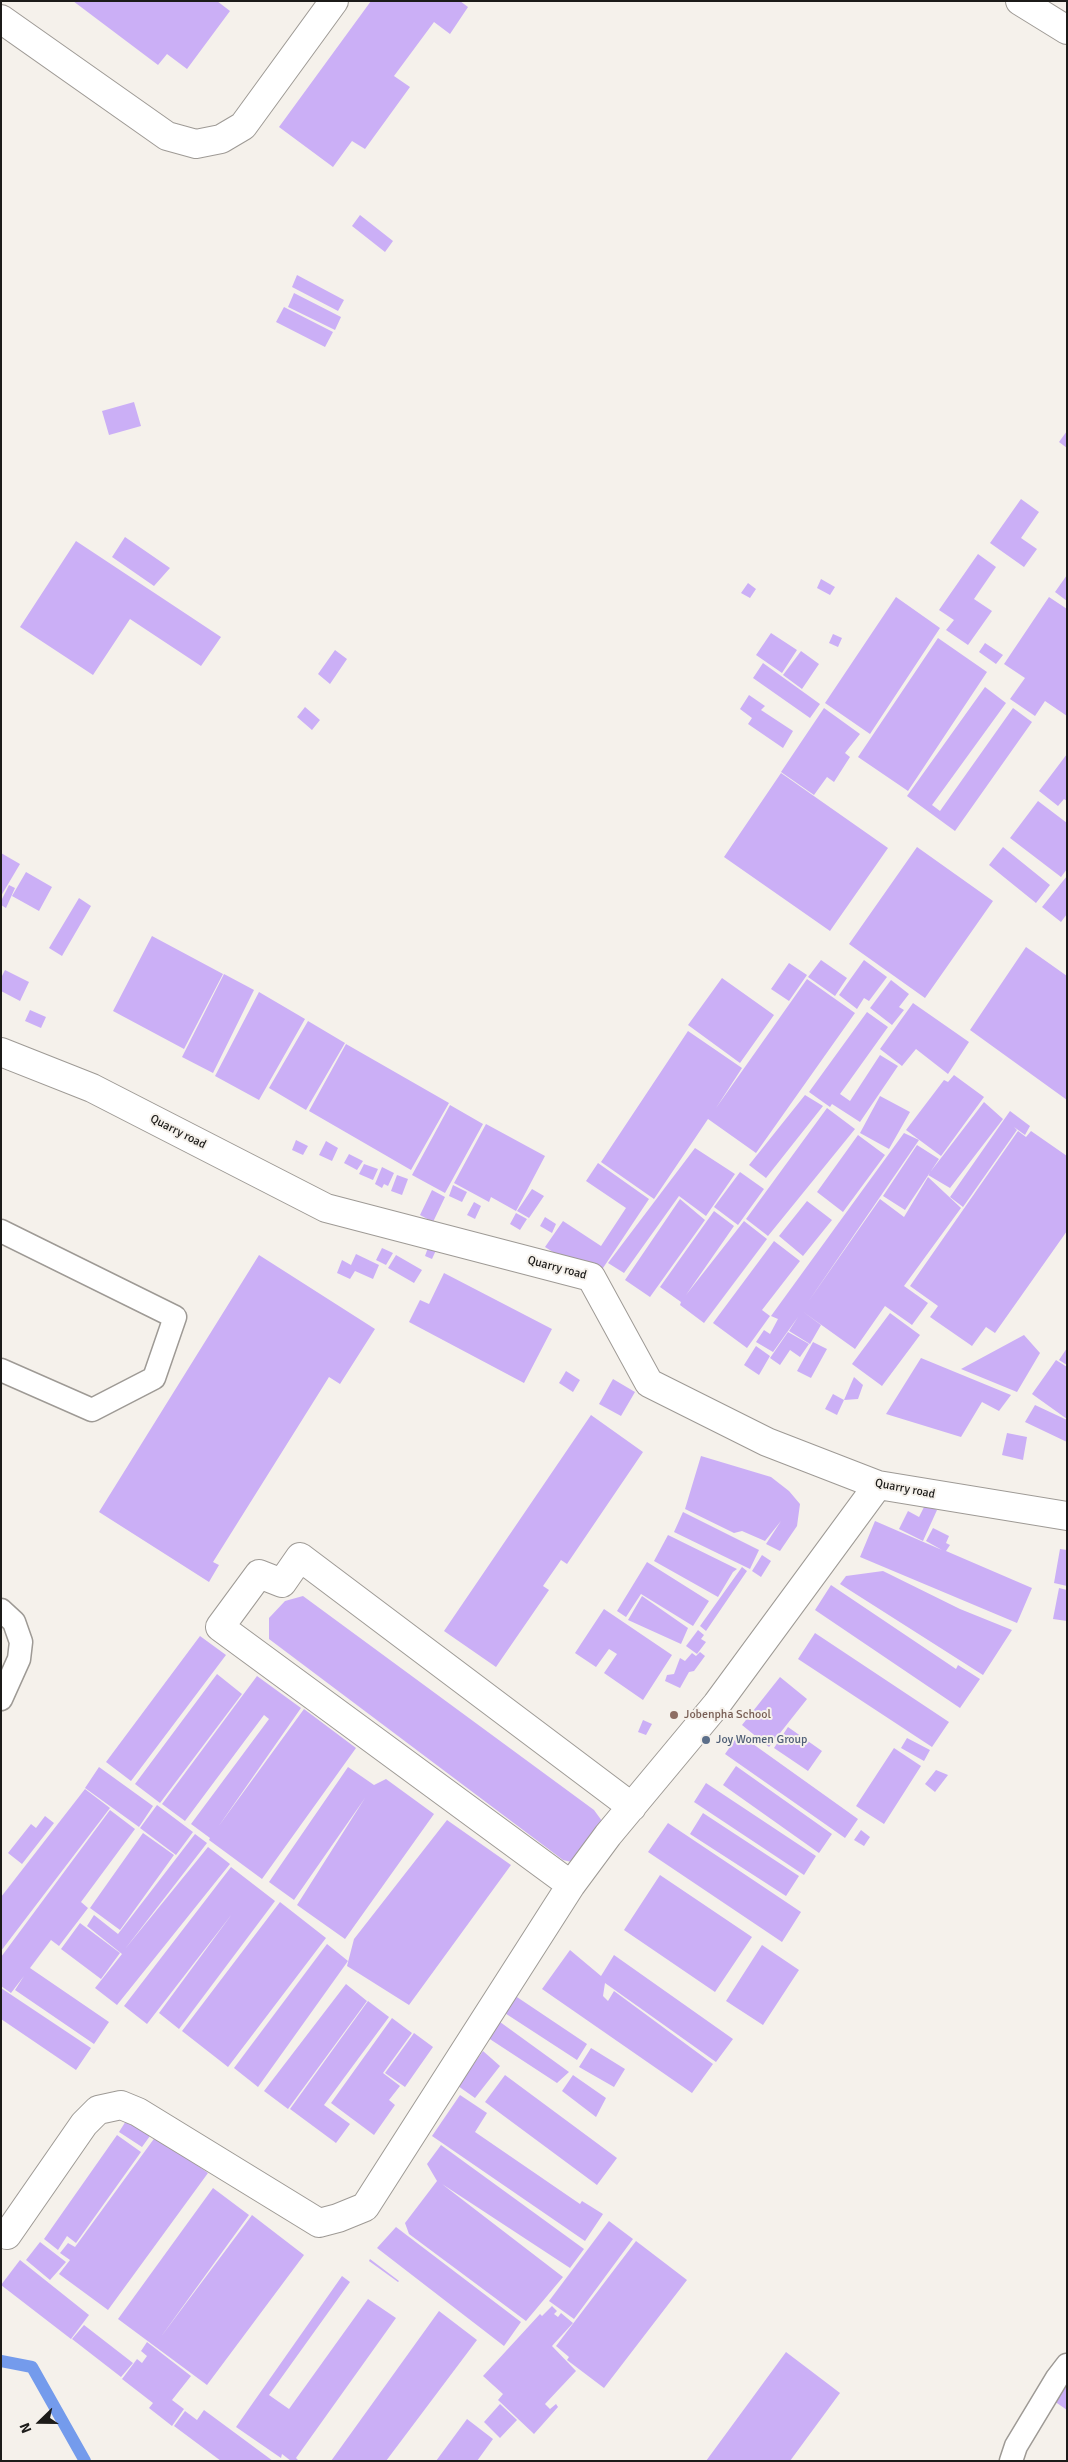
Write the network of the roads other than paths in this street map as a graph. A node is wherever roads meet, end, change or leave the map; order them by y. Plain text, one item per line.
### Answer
1 (334, 1) edge
2 (1020, 1) edge
3 (1, 19) edge
4 (1067, 30) edge
5 (1, 1052) edge
6 (1, 1231) edge
7 (1, 1370) edge
8 (878, 1485) junction
9 (1067, 1516) edge
10 (1, 1610) edge
11 (1, 1699) edge
12 (632, 1807) junction
13 (571, 1885) junction
14 (7, 2234) dead end
15 (1067, 2365) edge
16 (1011, 2461) edge

1 - 3 street
2 - 4 street
5 - 8 street, Quarry road
6 - 7 lane
8 - 9 street, Quarry road
8 - 12 street
10 - 11 lane
12 - 13 street
12 - 13 street
13 - 14 street
15 - 16 lane

